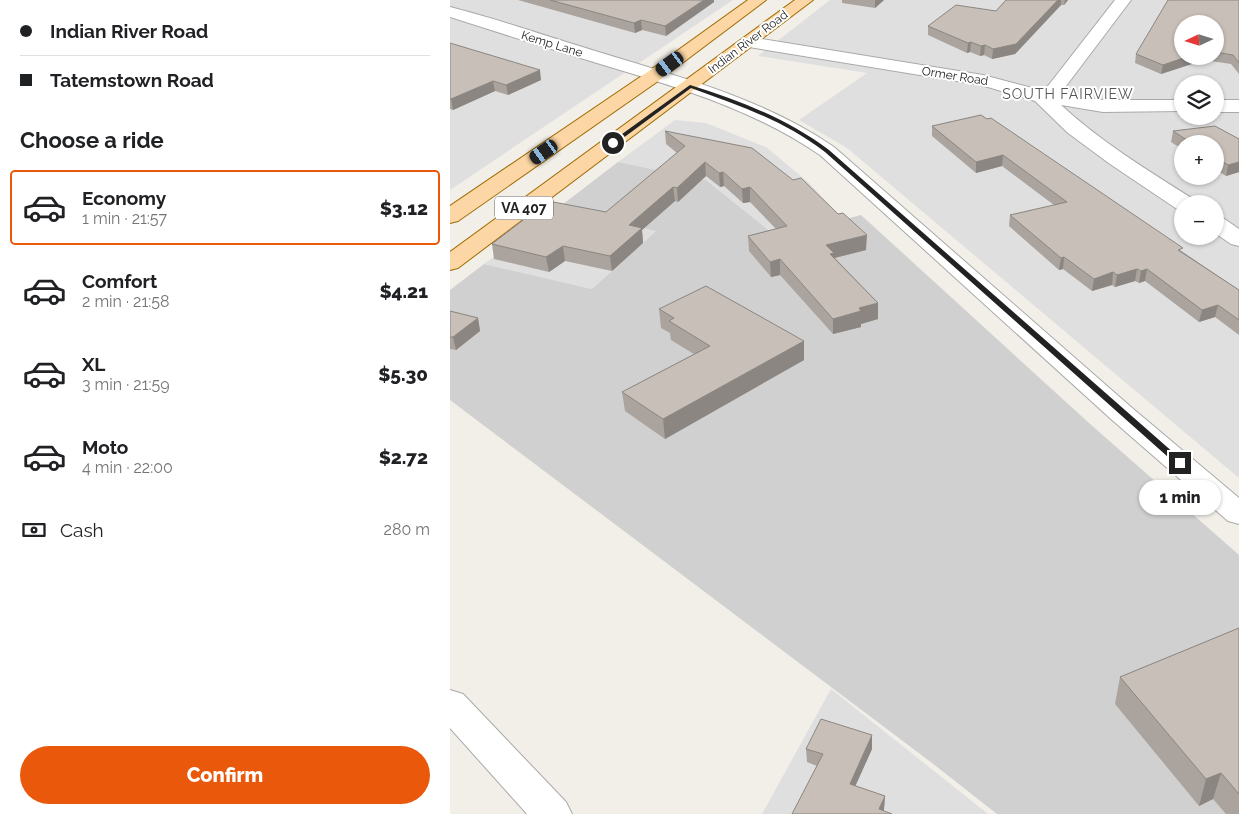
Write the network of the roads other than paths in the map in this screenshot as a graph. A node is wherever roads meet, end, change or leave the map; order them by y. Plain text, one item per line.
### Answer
1 (758, 0) edge
2 (805, 0) edge
3 (1123, 0) edge
4 (450, 12) edge
5 (749, 42) junction
6 (655, 75) junction
7 (690, 86) junction
8 (1041, 98) junction
9 (1174, 106) edge
10 (1224, 106) edge
11 (1239, 106) edge
12 (1174, 197) edge
13 (450, 216) edge
14 (1224, 229) edge
15 (1239, 239) edge
16 (450, 263) edge
17 (1239, 514) edge
18 (450, 704) edge
19 (552, 814) edge

1 - 6 main road, Indian River Road / VA 407
2 - 5 main road, Indian River Road / VA 407
3 - 8 street
4 - 6 street, Kemp Lane
5 - 7 main road, Indian River Road / VA 407
5 - 8 street, Ormer Road
6 - 7 street, Kemp Lane
6 - 13 main road, Indian River Road / VA 407
7 - 16 main road, Indian River Road / VA 407
7 - 17 street, Kemp Lane
8 - 9 street
8 - 12 street, Ormer Road
10 - 11 street
14 - 15 street
18 - 19 street

